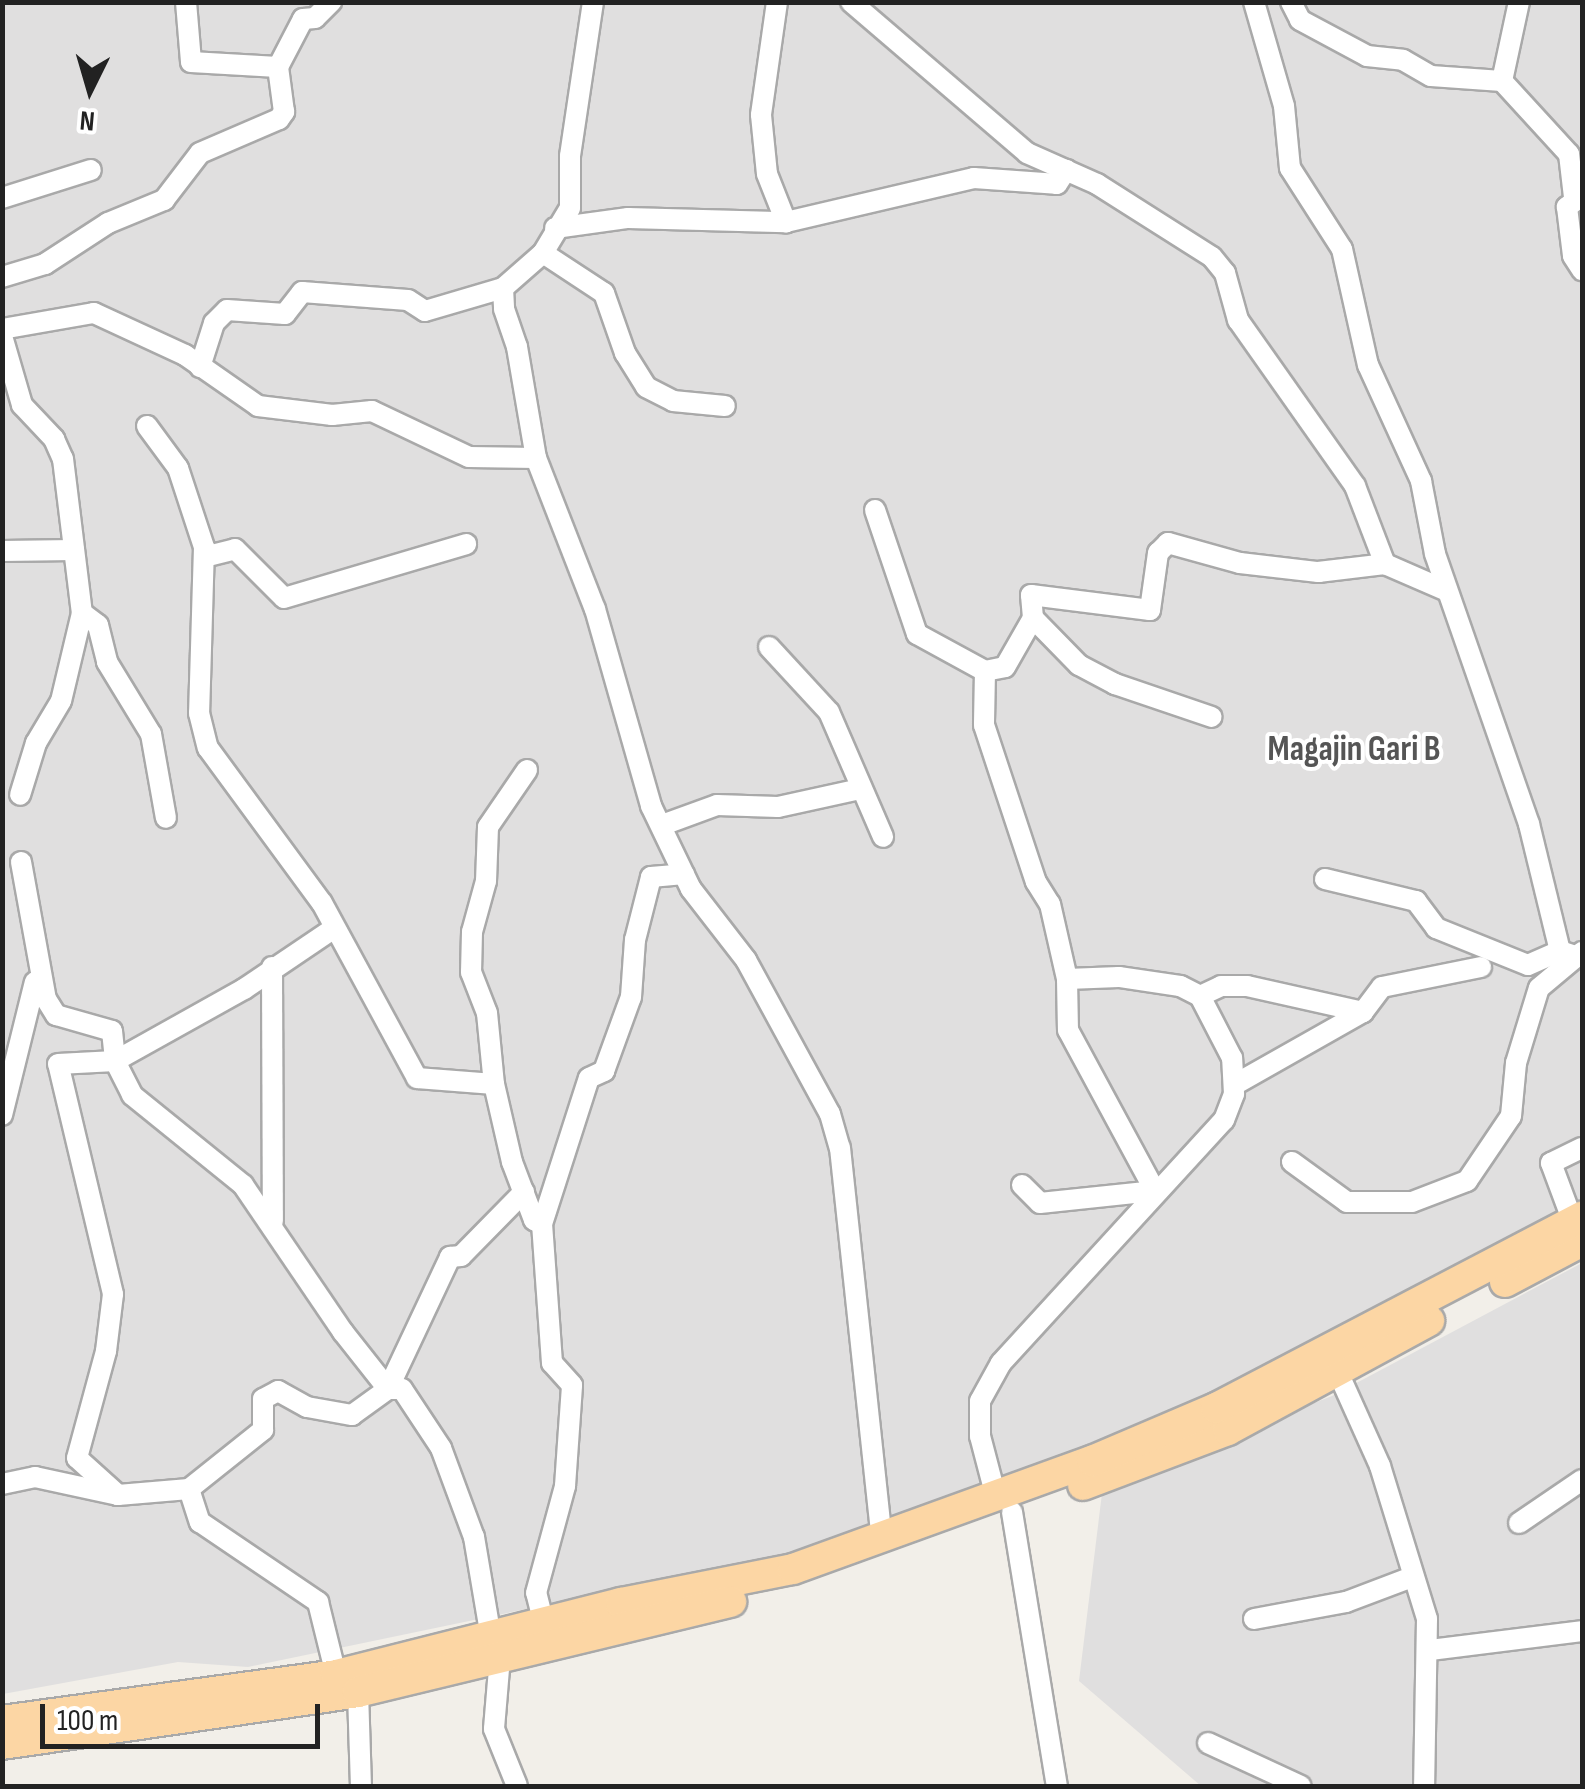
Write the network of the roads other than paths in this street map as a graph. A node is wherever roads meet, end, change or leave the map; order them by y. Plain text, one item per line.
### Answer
1 (186, 2) edge
2 (330, 2) edge
3 (594, 2) edge
4 (778, 2) edge
5 (851, 2) edge
6 (1280, 2) edge
7 (1291, 2) edge
8 (1519, 2) edge
9 (1254, 4) edge
10 (278, 67) junction
11 (1502, 80) junction
12 (91, 170) dead end
13 (1066, 170) junction
14 (1578, 197) edge
15 (2, 198) edge
16 (786, 222) junction
17 (554, 228) junction
18 (543, 254) junction
19 (1582, 270) edge
20 (2, 277) edge
21 (504, 288) junction
22 (3, 337) edge
23 (200, 367) junction
24 (725, 406) dead end
25 (147, 426) dead end
26 (536, 458) junction
27 (875, 510) dead end
28 (466, 544) dead end
29 (74, 550) junction
30 (2, 552) edge
31 (204, 557) junction
32 (1385, 564) junction
33 (1447, 592) junction
34 (82, 613) junction
35 (1033, 618) junction
36 (769, 647) dead end
37 (984, 670) junction
38 (1212, 718) dead end
39 (527, 770) dead end
40 (860, 788) junction
41 (20, 795) dead end
42 (166, 818) dead end
43 (665, 824) junction
44 (883, 837) dead end
45 (21, 862) dead end
46 (684, 874) junction
47 (1325, 879) dead end
48 (332, 928) junction
49 (37, 950) junction
50 (1572, 953) edge
51 (272, 967) junction
52 (1481, 967) dead end
53 (1067, 979) junction
54 (1200, 996) junction
55 (1362, 1012) junction
56 (115, 1061) junction
57 (494, 1084) junction
58 (1234, 1085) junction
59 (2, 1114) edge
60 (1582, 1148) edge
61 (1292, 1162) dead end
62 (1022, 1185) dead end
63 (1155, 1191) junction
64 (524, 1192) junction
65 (273, 1221) junction
66 (542, 1224) junction
67 (1579, 1227) edge
68 (1336, 1368) junction
69 (388, 1389) junction
70 (1095, 1470) junction
71 (1582, 1480) edge
72 (2, 1484) edge
73 (190, 1489) junction
74 (118, 1495) junction
75 (1019, 1499) junction
76 (1519, 1523) dead end
77 (882, 1539) junction
78 (1412, 1578) junction
79 (1254, 1619) dead end
80 (544, 1624) junction
81 (1582, 1631) edge
82 (496, 1648) junction
83 (1430, 1650) junction
84 (347, 1683) junction
85 (2, 1722) edge
86 (1208, 1743) dead end
87 (2, 1744) edge
88 (362, 1786) edge
89 (516, 1786) edge
90 (1057, 1786) edge
91 (1301, 1786) edge
92 (1424, 1786) edge

1 - 10 street
2 - 10 street
3 - 17 street
4 - 16 street
5 - 13 street
6 - 9 street
7 - 11 street
8 - 11 street
9 - 33 street
10 - 20 street
11 - 14 street
12 - 15 street
13 - 16 street
13 - 32 street
14 - 19 street
16 - 17 street
17 - 18 street
18 - 21 street
18 - 24 street
21 - 23 street
21 - 26 street
22 - 23 street
22 - 29 street
23 - 26 street
25 - 31 street
26 - 43 street
27 - 37 street
28 - 31 street
29 - 30 street
29 - 34 street
31 - 48 street
32 - 33 street
32 - 35 street
33 - 50 street
34 - 41 street
34 - 42 street
35 - 37 street
35 - 38 street
36 - 40 street
37 - 53 street
39 - 57 street
40 - 43 street
40 - 44 street
43 - 46 street
45 - 49 street
46 - 66 street
46 - 77 street
47 - 50 street
48 - 51 street
48 - 57 street
49 - 56 street
49 - 59 street
50 - 61 street
51 - 56 street
51 - 65 street
52 - 55 street
53 - 54 street
53 - 63 street
54 - 55 street
54 - 58 street
55 - 58 street
56 - 65 street
56 - 74 street
57 - 64 street
58 - 63 street
60 - 67 street
62 - 63 street
63 - 75 street
64 - 66 street
64 - 69 street
65 - 69 street
66 - 80 street
67 - 68 main road
67 - 70 main road
68 - 70 main road
68 - 78 street
69 - 73 street
69 - 82 street
70 - 75 main road
71 - 76 street
72 - 74 street
73 - 74 street
73 - 84 street
75 - 77 main road
75 - 82 main road
75 - 90 street
77 - 80 main road
78 - 79 street
78 - 83 street
80 - 82 main road
81 - 83 street
82 - 84 main road
82 - 89 street
83 - 92 street
84 - 85 main road
84 - 87 main road
84 - 88 street
86 - 91 street

